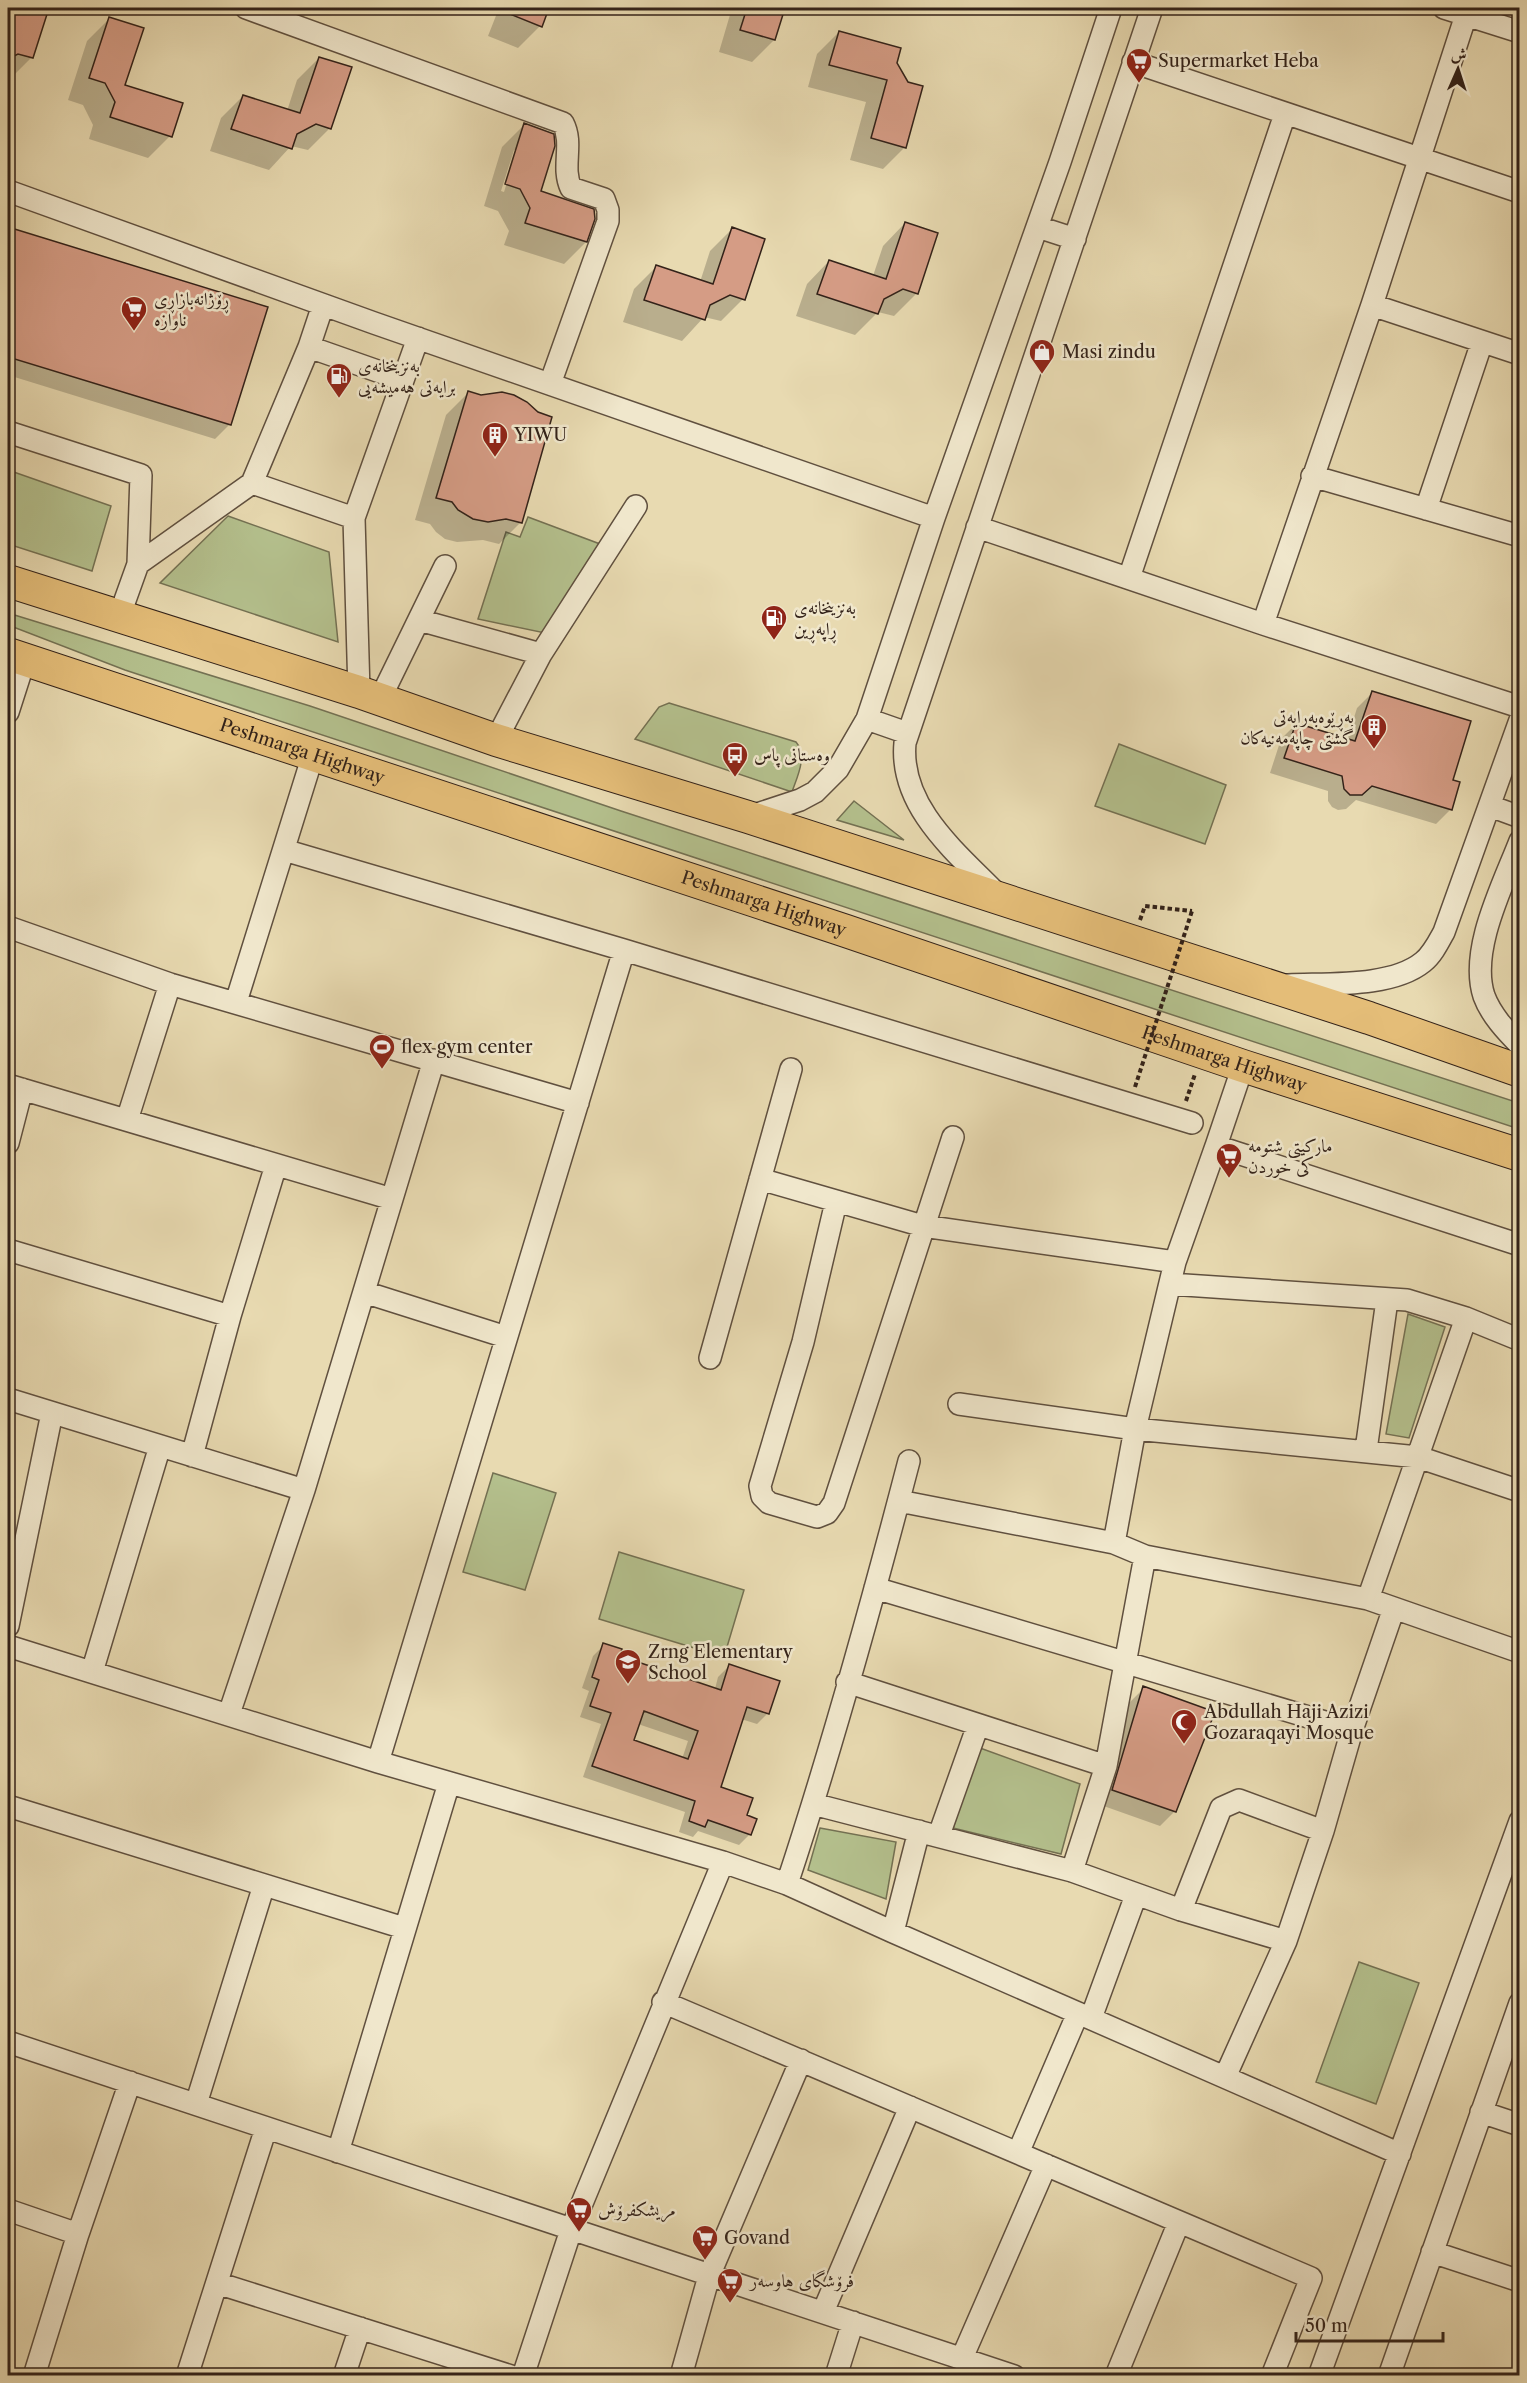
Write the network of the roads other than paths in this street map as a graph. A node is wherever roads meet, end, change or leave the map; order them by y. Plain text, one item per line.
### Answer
1 (246, 8) edge
2 (1111, 8) edge
3 (1152, 8) edge
4 (1444, 8) edge
5 (1466, 15) junction
6 (1520, 32) edge
7 (1133, 62) junction
8 (1285, 114) junction
9 (1418, 158) junction
10 (8, 190) edge
11 (1520, 192) edge
12 (1038, 227) junction
13 (1075, 239) junction
14 (323, 305) junction
15 (1372, 305) junction
16 (417, 338) junction
17 (1482, 342) junction
18 (309, 347) junction
19 (1520, 354) edge
20 (402, 380) junction
21 (550, 384) junction
22 (8, 432) edge
23 (1312, 476) junction
24 (252, 483) junction
25 (636, 506) dead end
26 (1426, 509) junction
27 (354, 518) junction
28 (934, 518) junction
29 (977, 527) junction
30 (1520, 536) edge
31 (138, 564) junction
32 (445, 566) dead end
33 (1129, 578) junction
34 (8, 581) edge
35 (119, 617) junction
36 (419, 620) junction
37 (1263, 624) junction
38 (541, 654) junction
39 (16, 656) edge
40 (370, 695) junction
41 (1520, 707) edge
42 (8, 712) edge
43 (867, 719) junction
44 (1520, 720) edge
45 (907, 733) junction
46 (496, 740) junction
47 (313, 755) junction
48 (1490, 806) junction
49 (748, 817) junction
50 (1520, 817) edge
51 (1520, 841) edge
52 (284, 850) junction
53 (1004, 901) junction
54 (8, 927) edge
55 (624, 950) junction
56 (170, 984) junction
57 (1269, 986) junction
58 (236, 1002) junction
59 (1520, 1045) edge
60 (434, 1060) junction
61 (1243, 1066) junction
62 (791, 1069) dead end
63 (1520, 1071) edge
64 (15, 1087) edge
65 (578, 1102) junction
66 (1188, 1114) road end
67 (127, 1120) junction
68 (953, 1137) dead end
69 (8, 1143) edge
70 (1216, 1146) junction
71 (1520, 1155) edge
72 (276, 1165) junction
73 (760, 1179) junction
74 (392, 1199) junction
75 (837, 1202) junction
76 (923, 1226) junction
77 (1520, 1245) edge
78 (8, 1250) edge
79 (1175, 1262) junction
80 (1170, 1284) junction
81 (364, 1292) junction
82 (1388, 1300) junction
83 (230, 1316) junction
84 (1466, 1318) junction
85 (506, 1338) junction
86 (1520, 1340) edge
87 (710, 1358) dead end
88 (8, 1400) edge
89 (959, 1404) dead end
90 (52, 1413) junction
91 (1135, 1429) junction
92 (160, 1446) junction
93 (1366, 1450) junction
94 (192, 1456) junction
95 (1418, 1457) junction
96 (909, 1461) dead end
97 (304, 1490) junction
98 (1520, 1491) edge
99 (898, 1501) junction
100 (1114, 1543) junction
101 (1145, 1556) junction
102 (875, 1588) junction
103 (1368, 1599) junction
104 (1394, 1608) junction
105 (8, 1626) edge
106 (8, 1646) edge
107 (1520, 1652) edge
108 (1124, 1663) junction
109 (92, 1672) junction
110 (847, 1682) junction
111 (229, 1714) junction
112 (978, 1725) junction
113 (1352, 1730) junction
114 (378, 1762) junction
115 (1106, 1766) junction
116 (449, 1783) junction
117 (813, 1804) junction
118 (8, 1806) edge
119 (1520, 1821) edge
120 (1323, 1831) junction
121 (929, 1833) junction
122 (723, 1862) junction
123 (1072, 1871) junction
124 (787, 1884) junction
125 (264, 1885) junction
126 (1136, 1894) junction
127 (1181, 1910) junction
128 (404, 1928) junction
129 (893, 1932) junction
130 (1287, 1941) junction
131 (663, 2002) junction
132 (1520, 2004) edge
133 (1084, 2015) junction
134 (8, 2042) edge
135 (801, 2060) junction
136 (1225, 2077) junction
137 (130, 2082) junction
138 (196, 2104) junction
139 (910, 2107) junction
140 (1481, 2112) junction
141 (1520, 2125) edge
142 (266, 2128) junction
143 (338, 2152) junction
144 (1018, 2153) junction
145 (1400, 2154) junction
146 (1046, 2165) junction
147 (8, 2210) edge
148 (1179, 2222) junction
149 (571, 2230) junction
150 (78, 2234) junction
151 (1432, 2252) junction
152 (710, 2276) junction
153 (1520, 2282) edge
154 (217, 2283) junction
155 (823, 2312) junction
156 (853, 2322) junction
157 (360, 2328) junction
158 (962, 2358) junction
159 (34, 2376) edge
160 (188, 2376) edge
161 (344, 2376) edge
162 (511, 2376) edge
163 (524, 2376) edge
164 (681, 2376) edge
165 (836, 2376) edge
166 (1014, 2376) edge
167 (1116, 2376) edge
168 (1272, 2376) edge
169 (1319, 2376) edge
170 (1389, 2376) edge

1 - 21 street
2 - 12 street
3 - 7 street
4 - 5 street
5 - 6 street
5 - 9 street
7 - 8 street
7 - 13 street
8 - 9 street
8 - 33 street
9 - 11 street
9 - 15 street
10 - 14 street
12 - 13 street
12 - 28 street
13 - 29 street
14 - 16 street
14 - 18 street
15 - 17 street
15 - 23 street
16 - 20 street
16 - 21 street
17 - 19 street
17 - 26 street
18 - 20 street
18 - 24 street
20 - 27 street
21 - 28 street
22 - 31 street
23 - 26 street
23 - 37 street
24 - 27 street
24 - 31 street
25 - 38 street
26 - 30 street
27 - 40 street
28 - 43 street
29 - 33 street
29 - 45 street
31 - 35 street
32 - 36 street
33 - 37 street
34 - 35 highway
35 - 40 highway
36 - 38 street
36 - 40 street
37 - 41 street
38 - 46 street
39 - 42 street
39 - 47 highway, Peshmarga Highway
40 - 46 highway
43 - 45 street
43 - 49 street
44 - 48 street
45 - 53 street
46 - 49 highway
47 - 52 street
47 - 61 highway, Peshmarga Highway
48 - 50 street
48 - 57 street
49 - 53 highway
51 - 59 street
52 - 55 street
52 - 58 street
53 - 57 highway
54 - 56 street
55 - 65 street
55 - 66 street
56 - 58 street
56 - 67 street
57 - 63 highway
58 - 60 street
60 - 65 street
60 - 74 street
61 - 70 street
61 - 71 highway, Peshmarga Highway
62 - 73 street
64 - 67 street
64 - 69 street
65 - 85 street
67 - 72 street
68 - 76 street
70 - 77 street
70 - 79 street
72 - 74 street
72 - 83 street
73 - 75 street
73 - 87 street
74 - 81 street
75 - 76 street
75 - 76 street
76 - 79 street
78 - 83 street
79 - 80 street
80 - 82 street
80 - 91 street
81 - 85 street
81 - 97 street
82 - 84 street
82 - 93 street
83 - 94 street
84 - 86 street
84 - 95 street
85 - 114 street
88 - 90 street
89 - 91 street
90 - 92 street
90 - 105 street
91 - 93 street
91 - 100 street
92 - 94 street
92 - 109 street
93 - 95 street
94 - 97 street
95 - 98 street
95 - 103 street
96 - 99 street
97 - 111 street
99 - 100 street
99 - 102 street
100 - 101 street
101 - 103 street
101 - 108 street
102 - 108 street
102 - 110 street
103 - 104 street
104 - 107 street
104 - 113 street
106 - 109 street
108 - 113 street
108 - 115 street
109 - 111 street
110 - 112 street
110 - 117 street
111 - 114 street
112 - 115 street
112 - 121 street
113 - 120 street
114 - 116 street
115 - 123 street
116 - 122 street
116 - 128 street
117 - 121 street
117 - 124 street
118 - 125 street
119 - 145 street
120 - 127 street
120 - 130 street
121 - 123 street
121 - 129 street
122 - 124 street
122 - 131 street
123 - 126 street
124 - 129 street
125 - 128 street
125 - 138 street
126 - 127 street
126 - 133 street
127 - 130 street
128 - 143 street
129 - 133 street
130 - 136 street
131 - 135 street
131 - 149 street
132 - 140 street
133 - 136 street
133 - 144 street
134 - 137 street
135 - 139 street
135 - 152 street
136 - 145 street
137 - 138 street
137 - 150 street
138 - 142 street
139 - 144 street
139 - 155 street
140 - 141 street
140 - 151 street
142 - 143 street
142 - 154 street
143 - 149 street
144 - 146 street
145 - 169 street
146 - 148 street
146 - 158 street
147 - 150 street
148 - 167 street
148 - 168 street
149 - 152 street
149 - 163 street
150 - 159 street
151 - 153 street
151 - 170 street
152 - 155 street
152 - 164 street
154 - 157 street
154 - 160 street
155 - 156 street
156 - 158 street
156 - 165 street
157 - 161 street
157 - 162 street
158 - 166 street

